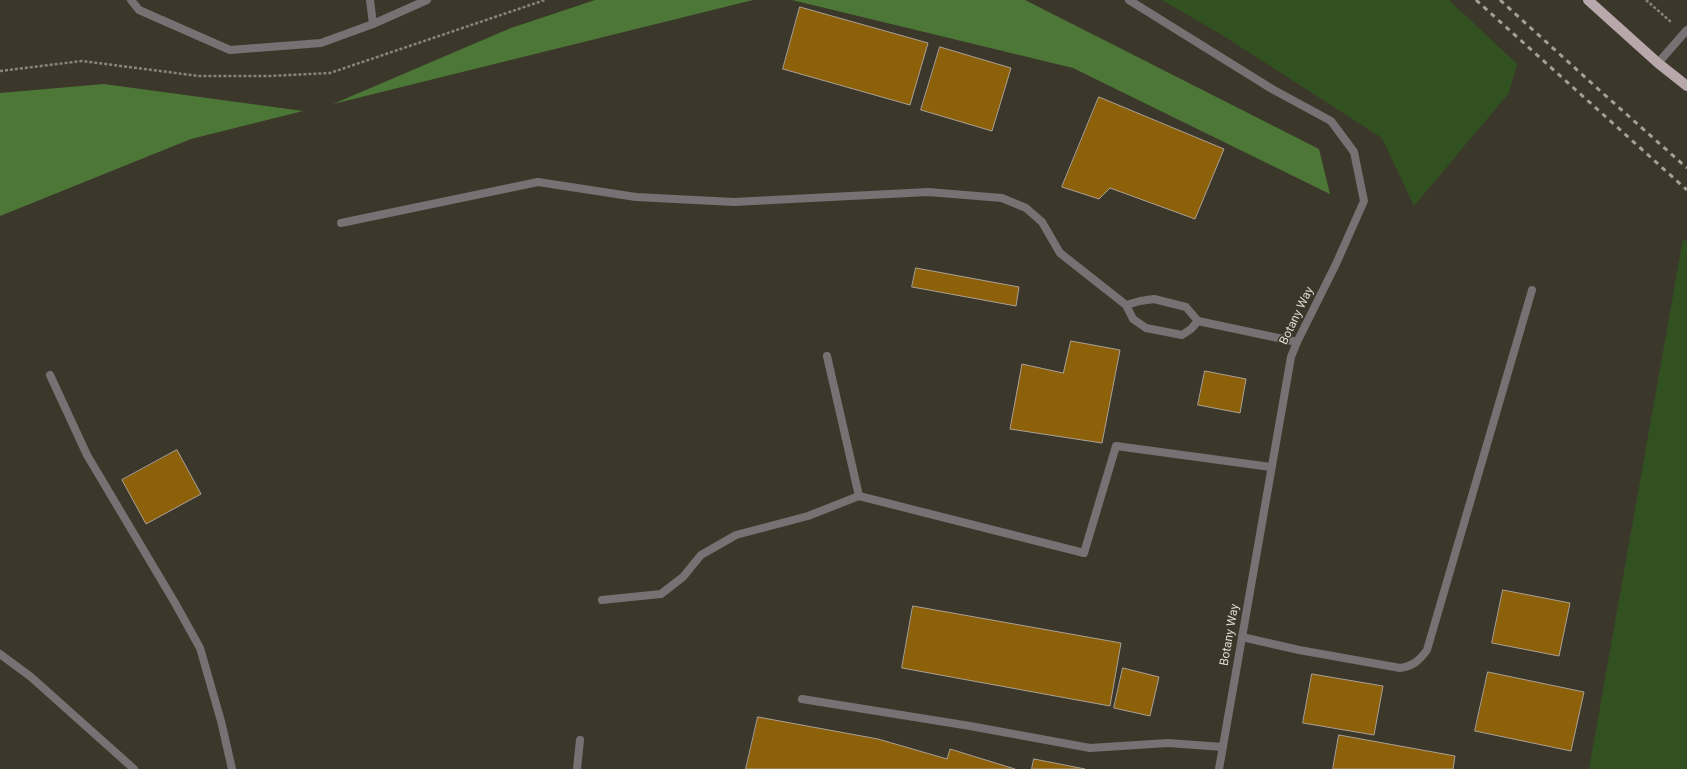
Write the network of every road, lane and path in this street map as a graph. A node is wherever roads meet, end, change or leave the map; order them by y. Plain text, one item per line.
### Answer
1 (131, 0) edge
2 (370, 0) edge
3 (427, 0) edge
4 (1129, 0) edge
5 (1588, 0) edge
6 (1646, 0) edge
7 (373, 24) junction
8 (1686, 32) edge
9 (1658, 63) junction
10 (1687, 86) edge
11 (341, 223) dead end
12 (1532, 290) dead end
13 (1126, 305) junction
14 (1198, 321) junction
15 (1297, 342) junction
16 (827, 356) dead end
17 (50, 376) dead end
18 (1271, 467) junction
19 (859, 496) junction
20 (602, 600) dead end
21 (1242, 637) junction
22 (0, 654) edge
23 (802, 699) dead end
24 (580, 740) dead end
25 (1223, 747) junction
26 (134, 769) edge
27 (232, 769) edge
28 (577, 769) edge
29 (1219, 769) edge

1 - 7 street
2 - 7 street
3 - 7 street
4 - 15 street, Botany Way
5 - 9 main road
6 - 8 path
8 - 9 street
9 - 10 main road
11 - 13 street
12 - 21 street
13 - 14 street
13 - 14 street
14 - 15 street
15 - 18 street, Botany Way
16 - 19 street
17 - 27 street
18 - 19 street
18 - 21 street, Botany Way
19 - 20 street
21 - 25 street, Botany Way
22 - 26 street
23 - 25 street
24 - 28 street
25 - 29 street, Botany Way

